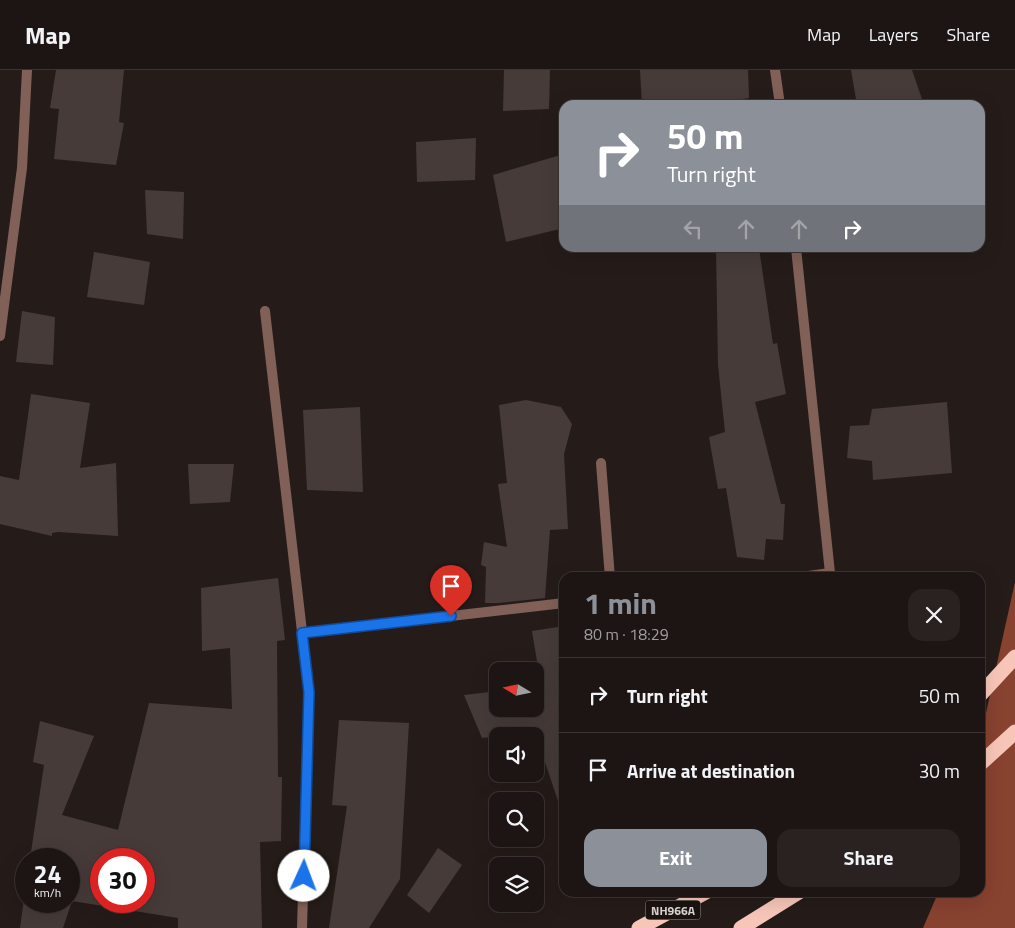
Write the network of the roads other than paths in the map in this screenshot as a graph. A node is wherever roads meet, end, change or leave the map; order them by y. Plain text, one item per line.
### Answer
1 (27, 70) edge
2 (774, 70) edge
3 (779, 100) edge
4 (796, 252) edge
5 (265, 311) dead end
6 (0, 336) edge
7 (601, 463) dead end
8 (610, 572) edge
9 (830, 572) edge
10 (559, 604) edge
11 (302, 633) junction
12 (1015, 657) edge
13 (985, 690) edge
14 (1015, 732) edge
15 (985, 759) edge
16 (697, 897) edge
17 (791, 897) edge
18 (302, 928) edge
19 (639, 928) edge
20 (741, 928) edge

1 - 6 street
2 - 3 street
4 - 9 street
5 - 11 street
7 - 8 street
10 - 11 street
11 - 18 street
12 - 13 highway
14 - 15 highway
16 - 19 highway, NH966A
17 - 20 highway

